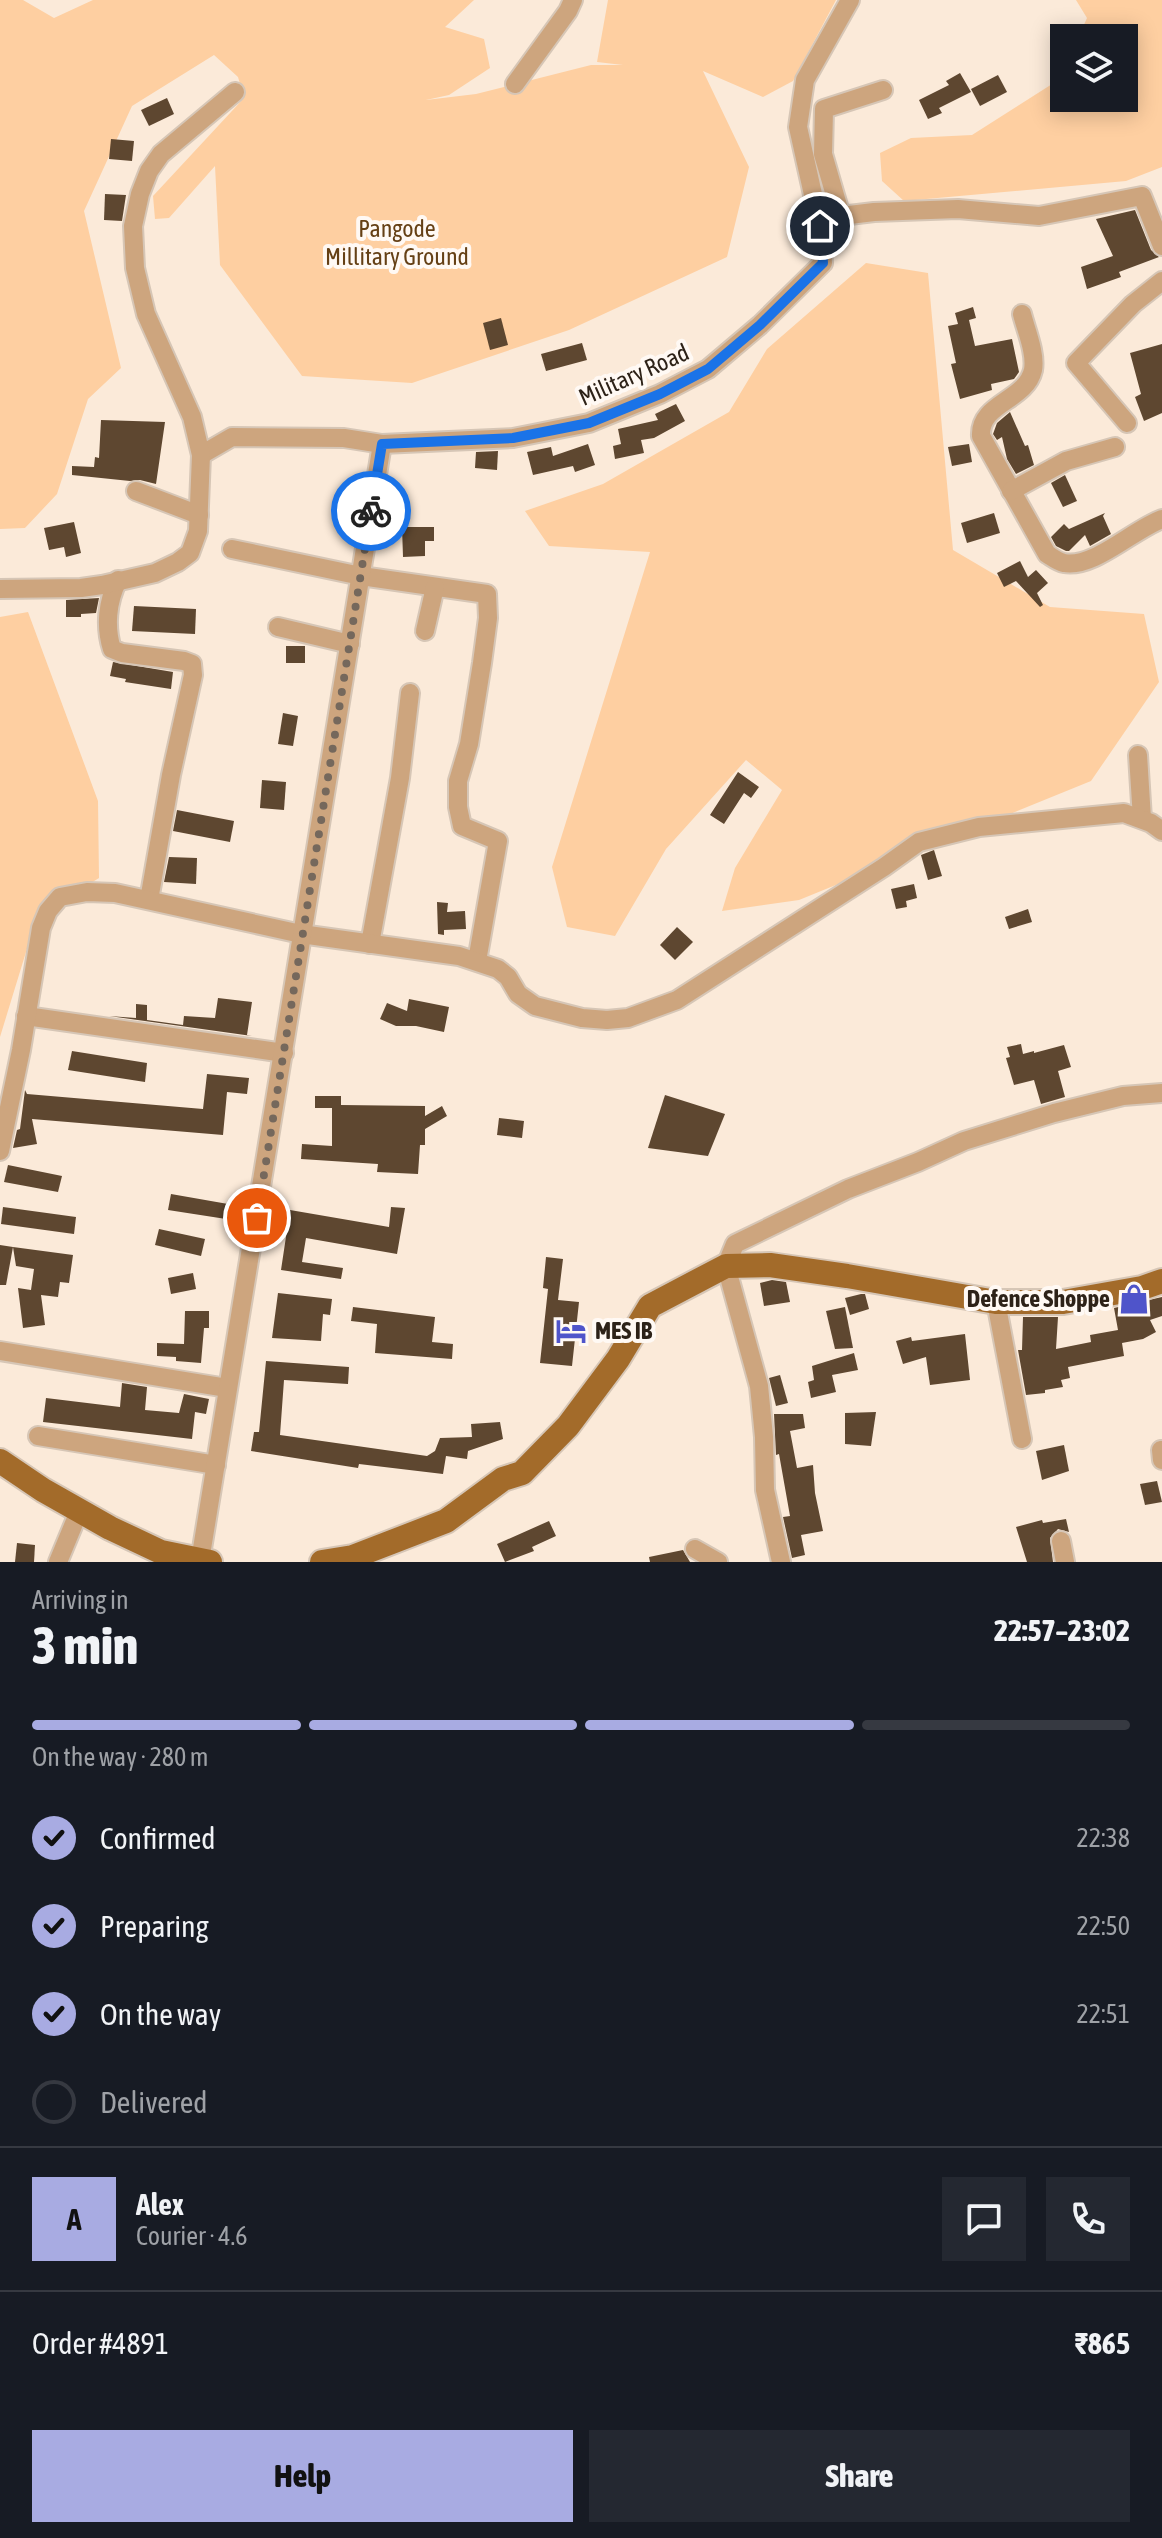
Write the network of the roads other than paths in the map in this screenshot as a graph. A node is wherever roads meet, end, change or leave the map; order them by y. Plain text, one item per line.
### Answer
1 (573, 0) edge
2 (850, 0) edge
3 (515, 84) dead end
4 (883, 90) dead end
5 (235, 92) dead end
6 (1162, 246) edge
7 (1162, 281) edge
8 (1022, 314) dead end
9 (1127, 423) dead end
10 (382, 444) junction
11 (1115, 447) dead end
12 (201, 455) junction
13 (136, 491) dead end
14 (1011, 491) junction
15 (199, 515) junction
16 (1160, 526) edge
17 (232, 549) dead end
18 (361, 576) junction
19 (118, 580) junction
20 (435, 587) junction
21 (0, 589) edge
22 (278, 627) dead end
23 (425, 631) dead end
24 (350, 644) junction
25 (410, 693) dead end
26 (1138, 755) dead end
27 (1142, 819) junction
28 (1162, 831) edge
29 (149, 900) junction
30 (301, 934) junction
31 (370, 944) junction
32 (477, 961) junction
33 (26, 1016) junction
34 (284, 1053) junction
35 (1162, 1093) edge
36 (3, 1125) edge
37 (0, 1151) edge
38 (726, 1266) junction
39 (1162, 1281) edge
40 (996, 1302) junction
41 (0, 1351) edge
42 (227, 1388) junction
43 (38, 1436) dead end
44 (1022, 1439) dead end
45 (1161, 1450) edge
46 (1162, 1460) edge
47 (0, 1461) edge
48 (216, 1465) junction
49 (80, 1509) junction
50 (1061, 1541) dead end
51 (695, 1549) dead end
52 (355, 1560) edge
53 (205, 1561) edge
54 (58, 1562) edge
55 (322, 1562) edge
56 (718, 1562) edge
57 (781, 1562) edge
58 (1065, 1562) edge

1 - 3 street
2 - 10 street, Military Road
4 - 6 street
5 - 12 street
7 - 9 street
8 - 14 street
10 - 12 street, Military Road
10 - 18 street
11 - 14 street
12 - 15 street
13 - 15 street
14 - 16 street
15 - 19 street
17 - 18 street
18 - 20 street
18 - 24 street
19 - 21 street
19 - 29 street
20 - 23 street
20 - 32 street
22 - 24 street
24 - 30 street
25 - 31 street
26 - 27 street
27 - 28 street
27 - 32 street
29 - 30 street
29 - 33 street
30 - 31 street
30 - 34 street
31 - 32 street
33 - 34 street
33 - 36 street
34 - 42 street
35 - 38 street
36 - 37 street
38 - 40 main road
38 - 52 main road
38 - 57 street
39 - 40 main road
40 - 44 street
41 - 42 street
42 - 48 street
43 - 48 street
45 - 46 street
47 - 49 main road
48 - 53 street
49 - 53 main road
49 - 54 street
50 - 58 street
51 - 56 street
52 - 55 main road

